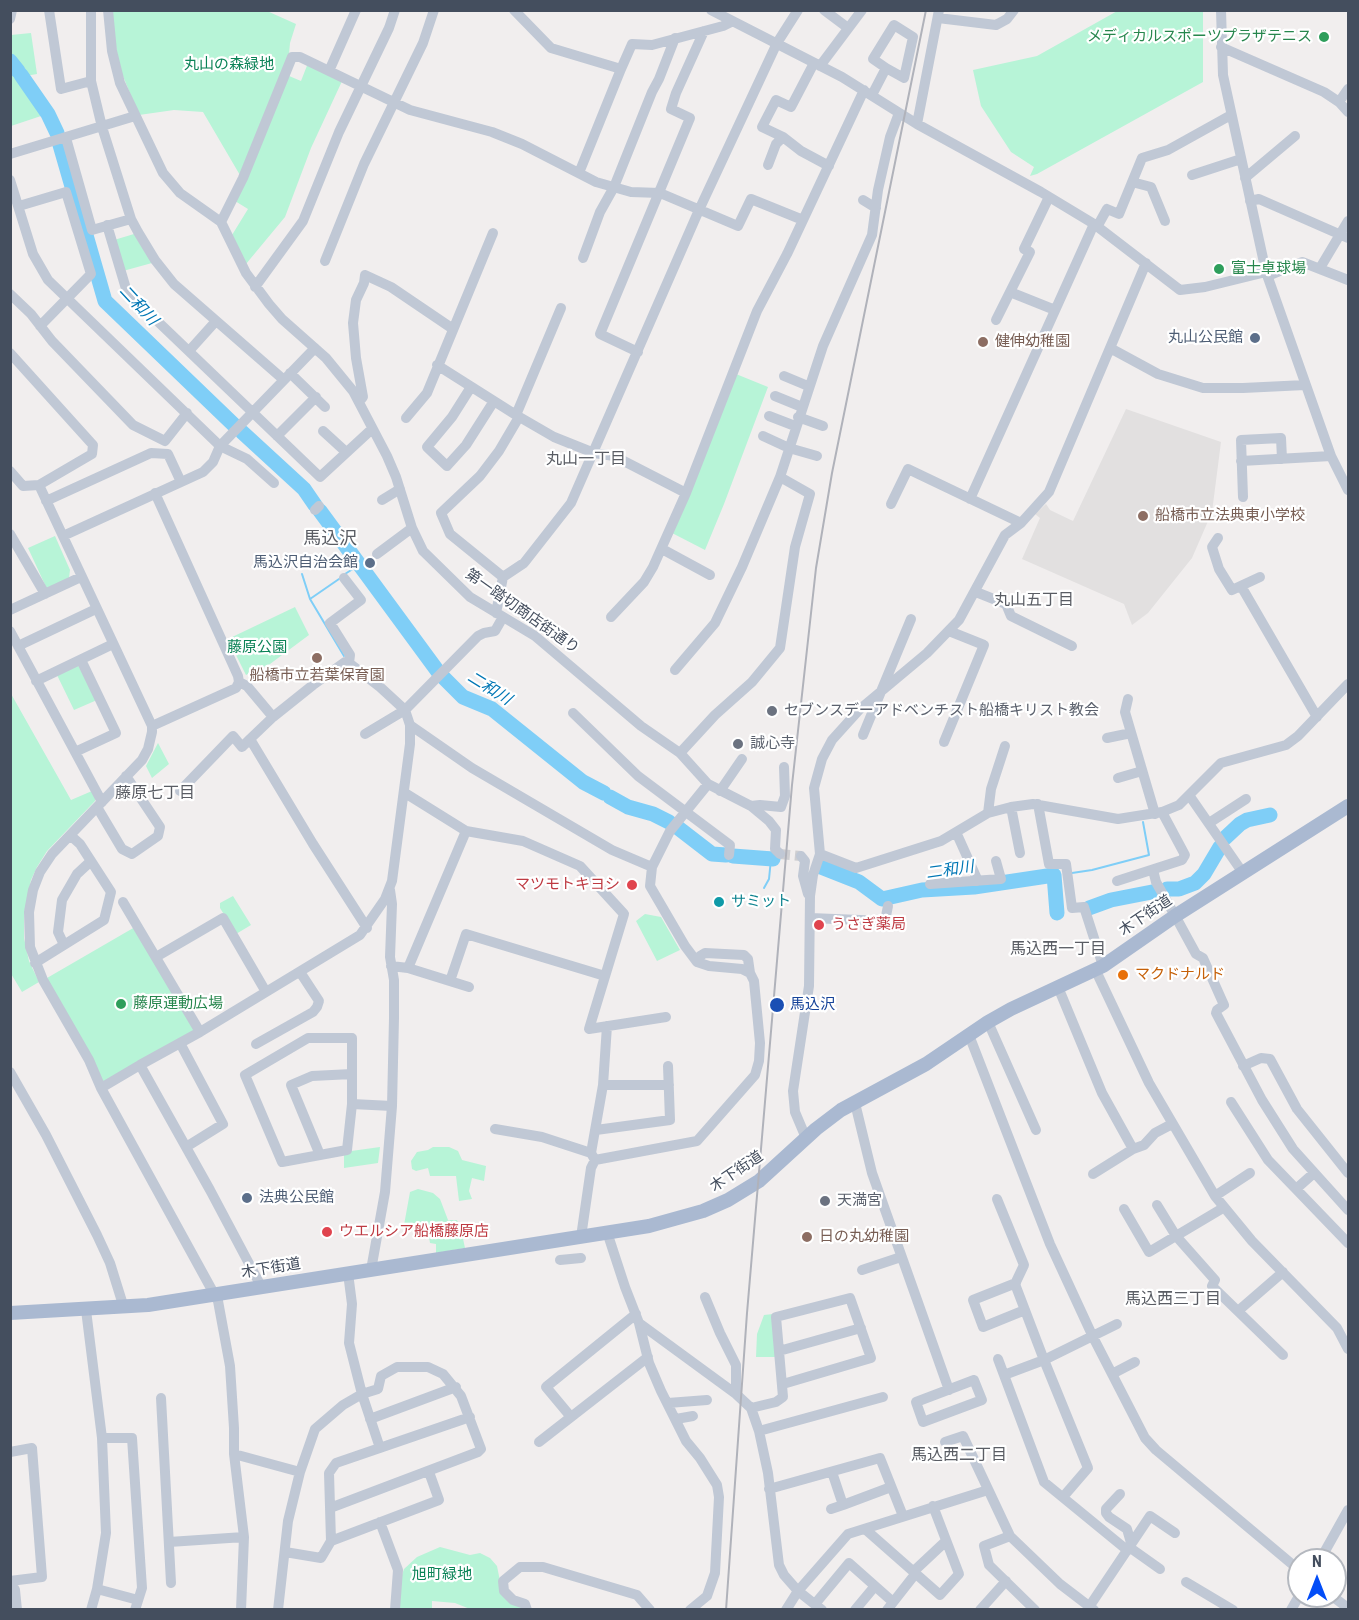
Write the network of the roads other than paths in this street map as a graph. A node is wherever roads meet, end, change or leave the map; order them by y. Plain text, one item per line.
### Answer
1 (12, 10) edge
2 (49, 10) edge
3 (91, 10) edge
4 (108, 10) edge
5 (356, 10) edge
6 (394, 10) edge
7 (434, 10) edge
8 (514, 10) edge
9 (711, 10) edge
10 (824, 10) edge
11 (862, 10) edge
12 (1014, 10) edge
13 (1221, 10) edge
14 (797, 11) edge
15 (939, 14) edge
16 (11, 17) edge
17 (731, 22) junction
18 (848, 28) junction
19 (704, 31) junction
20 (675, 38) junction
21 (777, 43) junction
22 (1221, 47) junction
23 (817, 64) junction
24 (886, 68) junction
25 (621, 69) junction
26 (329, 71) junction
27 (91, 81) junction
28 (361, 86) junction
29 (1348, 89) edge
30 (868, 93) junction
31 (395, 102) junction
32 (1339, 102) junction
33 (1348, 112) edge
34 (899, 113) junction
35 (1231, 115) junction
36 (135, 117) junction
37 (917, 124) junction
38 (102, 127) junction
39 (1295, 136) dead end
40 (783, 137) junction
41 (61, 139) junction
42 (10, 154) edge
43 (1241, 159) junction
44 (768, 165) dead end
45 (829, 166) junction
46 (579, 173) junction
47 (1192, 175) dead end
48 (1245, 178) junction
49 (10, 180) edge
50 (1132, 182) junction
51 (614, 188) junction
52 (660, 193) junction
53 (1049, 197) junction
54 (863, 200) dead end
55 (1250, 201) junction
56 (19, 206) junction
57 (876, 208) junction
58 (699, 210) junction
59 (131, 219) junction
60 (803, 220) junction
61 (1348, 220) edge
62 (1165, 221) dead end
63 (221, 222) junction
64 (107, 225) junction
65 (1096, 226) junction
66 (493, 233) dead end
67 (1344, 237) edge
68 (583, 258) dead end
69 (325, 261) dead end
70 (1146, 263) junction
71 (1320, 268) junction
72 (1267, 274) junction
73 (1348, 280) edge
74 (255, 287) junction
75 (1010, 292) junction
76 (10, 294) edge
77 (67, 300) junction
78 (561, 308) dead end
79 (1055, 310) junction
80 (996, 320) dead end
81 (216, 321) junction
82 (40, 326) junction
83 (453, 328) junction
84 (315, 348) junction
85 (1110, 348) junction
86 (189, 351) junction
87 (638, 352) junction
88 (10, 353) edge
89 (437, 365) junction
90 (287, 376) junction
91 (784, 376) dead end
92 (1305, 385) junction
93 (808, 386) junction
94 (471, 387) junction
95 (775, 396) dead end
96 (316, 397) junction
97 (494, 401) junction
98 (359, 402) junction
99 (325, 406) dead end
100 (253, 412) junction
101 (187, 413) junction
102 (517, 416) junction
103 (768, 416) dead end
104 (798, 417) junction
105 (406, 418) dead end
106 (823, 426) dead end
107 (372, 429) junction
108 (323, 431) dead end
109 (277, 436) junction
110 (763, 436) dead end
111 (220, 446) junction
112 (789, 448) junction
113 (346, 452) junction
114 (594, 453) junction
115 (817, 456) dead end
116 (1331, 456) junction
117 (1282, 459) junction
118 (1241, 461) junction
119 (10, 471) edge
120 (780, 477) junction
121 (182, 482) junction
122 (274, 483) dead end
123 (39, 485) junction
124 (400, 489) junction
125 (1348, 490) edge
126 (155, 493) junction
127 (686, 494) junction
128 (1243, 496) dead end
129 (970, 499) junction
130 (382, 500) dead end
131 (46, 501) junction
132 (891, 504) dead end
133 (1020, 522) junction
134 (412, 528) junction
135 (10, 534) edge
136 (63, 536) junction
137 (1218, 538) dead end
138 (662, 549) junction
139 (22, 554) junction
140 (377, 554) dead end
141 (10, 560) edge
142 (710, 575) dead end
143 (81, 577) junction
144 (503, 577) junction
145 (1260, 577) dead end
146 (344, 578) dead end
147 (1241, 586) junction
148 (976, 592) junction
149 (45, 594) junction
150 (96, 609) junction
151 (10, 610) edge
152 (500, 615) junction
153 (611, 617) dead end
154 (911, 619) dead end
155 (10, 631) edge
156 (949, 631) junction
157 (113, 644) junction
158 (18, 646) junction
159 (1072, 646) dead end
160 (81, 660) junction
161 (349, 663) junction
162 (675, 670) dead end
163 (36, 681) junction
164 (239, 682) junction
165 (1348, 684) edge
166 (881, 691) junction
167 (1127, 699) dead end
168 (405, 710) junction
169 (573, 713) dead end
170 (273, 717) junction
171 (1317, 717) junction
172 (410, 724) junction
173 (152, 726) junction
174 (1131, 733) junction
175 (365, 734) dead end
176 (863, 735) dead end
177 (1107, 738) dead end
178 (250, 739) junction
179 (944, 741) dead end
180 (1005, 746) dead end
181 (75, 752) junction
182 (680, 753) junction
183 (742, 759) dead end
184 (784, 767) dead end
185 (1142, 771) junction
186 (126, 777) junction
187 (1118, 778) dead end
188 (708, 784) junction
189 (180, 791) dead end
190 (720, 791) junction
191 (405, 793) junction
192 (1189, 795) junction
193 (1246, 799) dead end
194 (99, 804) junction
195 (1038, 804) junction
196 (751, 806) junction
197 (1348, 806) edge
198 (1011, 807) junction
199 (684, 812) junction
200 (988, 813) junction
201 (1158, 813) junction
202 (1209, 824) junction
203 (466, 831) junction
204 (956, 832) junction
205 (70, 835) junction
206 (1020, 853) dead end
207 (780, 854) dead end
208 (820, 854) junction
209 (729, 855) dead end
210 (801, 856) dead end
211 (91, 861) junction
212 (996, 861) dead end
213 (652, 867) junction
214 (1153, 870) junction
215 (1243, 873) junction
216 (1116, 880) dead end
217 (978, 881) junction
218 (930, 884) dead end
219 (390, 889) junction
220 (810, 896) junction
221 (123, 902) dead end
222 (888, 906) dead end
223 (1175, 916) junction
224 (810, 918) junction
225 (367, 928) junction
226 (64, 945) junction
227 (156, 957) junction
228 (35, 963) junction
229 (391, 966) junction
230 (408, 968) junction
231 (1099, 969) junction
232 (300, 972) junction
233 (605, 976) junction
234 (450, 981) junction
235 (469, 987) dead end
236 (1058, 987) junction
237 (266, 992) junction
238 (666, 1017) dead end
239 (988, 1022) junction
240 (607, 1026) junction
241 (200, 1032) junction
242 (969, 1035) junction
243 (180, 1043) junction
244 (256, 1044) dead end
245 (140, 1065) junction
246 (668, 1066) dead end
247 (1243, 1066) junction
248 (10, 1072) edge
249 (352, 1074) junction
250 (603, 1085) junction
251 (669, 1085) junction
252 (101, 1088) junction
253 (1231, 1102) dead end
254 (855, 1103) junction
255 (352, 1104) junction
256 (392, 1106) junction
257 (1172, 1124) junction
258 (495, 1129) dead end
259 (596, 1130) junction
260 (1036, 1130) dead end
261 (806, 1138) junction
262 (186, 1147) junction
263 (1133, 1149) junction
264 (320, 1155) junction
265 (593, 1157) junction
266 (1250, 1173) dead end
267 (1314, 1173) junction
268 (1348, 1173) edge
269 (1093, 1174) dead end
270 (1296, 1190) junction
271 (1215, 1196) junction
272 (997, 1199) dead end
273 (1157, 1205) dead end
274 (1223, 1208) junction
275 (1124, 1209) dead end
276 (1348, 1210) edge
277 (607, 1232) junction
278 (1176, 1236) junction
279 (581, 1237) junction
280 (1348, 1243) edge
281 (901, 1257) junction
282 (581, 1258) dead end
283 (560, 1260) dead end
284 (371, 1270) junction
285 (862, 1270) dead end
286 (1283, 1272) junction
287 (348, 1274) junction
288 (1016, 1283) junction
289 (262, 1288) junction
290 (215, 1296) junction
291 (705, 1297) dead end
292 (124, 1308) junction
293 (86, 1310) junction
294 (1025, 1310) junction
295 (1238, 1311) junction
296 (10, 1313) edge
297 (637, 1319) junction
298 (1117, 1324) dead end
299 (861, 1328) junction
300 (1337, 1328) junction
301 (1348, 1335) edge
302 (1093, 1338) junction
303 (1348, 1349) edge
304 (779, 1351) junction
305 (1283, 1355) dead end
306 (648, 1357) junction
307 (998, 1359) dead end
308 (1044, 1360) junction
309 (1135, 1362) dead end
310 (1112, 1374) junction
311 (1004, 1375) junction
312 (783, 1384) junction
313 (456, 1387) junction
314 (949, 1390) junction
315 (362, 1394) junction
316 (736, 1394) junction
317 (883, 1397) dead end
318 (161, 1398) dead end
319 (707, 1400) dead end
320 (668, 1403) junction
321 (751, 1408) junction
322 (693, 1416) dead end
323 (470, 1417) junction
324 (571, 1417) junction
325 (370, 1419) junction
326 (676, 1419) junction
327 (759, 1431) junction
328 (102, 1438) junction
329 (539, 1442) dead end
330 (945, 1442) dead end
331 (380, 1448) junction
332 (10, 1452) edge
333 (234, 1454) junction
334 (300, 1472) junction
335 (429, 1472) junction
336 (832, 1472) junction
337 (891, 1487) junction
338 (769, 1489) junction
339 (988, 1490) junction
340 (1120, 1494) dead end
341 (1063, 1497) junction
342 (843, 1504) junction
343 (933, 1506) junction
344 (330, 1508) junction
345 (831, 1509) dead end
346 (1348, 1510) edge
347 (903, 1516) junction
348 (380, 1522) junction
349 (865, 1529) junction
350 (1175, 1533) dead end
351 (1010, 1536) junction
352 (244, 1537) junction
353 (946, 1540) junction
354 (332, 1541) junction
355 (169, 1542) junction
356 (1129, 1547) junction
357 (1327, 1548) edge
358 (285, 1552) junction
359 (1287, 1560) edge
360 (1160, 1569) dead end
361 (915, 1572) junction
362 (10, 1581) edge
363 (1006, 1581) junction
364 (1186, 1582) dead end
365 (171, 1583) dead end
366 (875, 1586) junction
367 (97, 1589) junction
368 (798, 1592) junction
369 (136, 1605) edge
370 (890, 1606) edge
371 (818, 1607) edge
372 (1092, 1608) edge
373 (18, 1610) edge
374 (91, 1610) edge
375 (241, 1610) edge
376 (278, 1610) edge
377 (395, 1610) edge
378 (527, 1610) edge
379 (650, 1610) edge
380 (690, 1610) edge
381 (786, 1610) edge
382 (855, 1610) edge
383 (980, 1610) edge
384 (1035, 1610) edge
385 (1233, 1610) edge

1 - 16 street
2 - 27 street
3 - 27 street
4 - 36 street, 第一踏切商店街通り
5 - 26 street
6 - 28 street
7 - 31 street
8 - 25 street
9 - 17 street
10 - 18 street
11 - 18 street
12 - 15 street
13 - 22 street
14 - 21 street
15 - 37 street
17 - 19 street
17 - 21 street
18 - 23 street
19 - 20 street
19 - 52 street
20 - 25 street
20 - 51 street
21 - 23 street
21 - 58 street
22 - 32 street
22 - 35 street
23 - 30 street
23 - 40 street
24 - 24 street
24 - 30 street
25 - 46 street
26 - 28 street
26 - 63 street
27 - 38 street
28 - 31 street
28 - 74 street
29 - 32 street
30 - 34 street
30 - 45 street
31 - 46 street
31 - 69 street
32 - 33 street
34 - 37 street
34 - 57 street
35 - 43 street
35 - 50 street
36 - 38 street
36 - 63 street, 第一踏切商店街通り
37 - 53 street
38 - 41 street
38 - 59 street
39 - 48 street
40 - 44 street
40 - 45 street
41 - 42 street
41 - 64 street
43 - 47 street
43 - 48 street
45 - 60 street
46 - 51 street
48 - 55 street
49 - 56 street
50 - 62 street
50 - 65 street
51 - 52 street
51 - 68 street
52 - 58 street
52 - 87 street
53 - 65 street
53 - 75 street
54 - 57 street
55 - 67 street
55 - 72 street
56 - 77 street
56 - 77 street
57 - 93 street
58 - 60 street
58 - 87 street
59 - 64 street
59 - 81 street
60 - 127 street
61 - 67 street
63 - 74 street, 第一踏切商店街通り
64 - 86 street
65 - 70 street
65 - 79 street
66 - 83 street
67 - 71 street
70 - 72 street
70 - 85 street
71 - 72 street
71 - 73 street
72 - 92 street
74 - 84 street, 第一踏切商店街通り
75 - 79 street
75 - 80 street
76 - 82 street
77 - 82 street
77 - 101 street
78 - 102 street
79 - 129 street
81 - 86 street
81 - 90 street
82 - 101 street
83 - 89 street
83 - 98 street
84 - 90 street
84 - 98 street, 第一踏切商店街通り
85 - 92 street
85 - 133 street
86 - 100 street
87 - 114 street
88 - 123 street
89 - 94 street
89 - 105 street
90 - 96 street
90 - 100 street
91 - 93 street
92 - 116 street
93 - 104 street
94 - 97 street
94 - 97 street
95 - 104 street
96 - 99 street
96 - 109 street
97 - 102 street
98 - 107 street, 第一踏切商店街通り
100 - 109 street
100 - 111 street
101 - 111 street
102 - 114 street
102 - 144 street
103 - 104 street
104 - 106 street
104 - 112 street
107 - 113 street
107 - 124 street, 第一踏切商店街通り
108 - 113 street
109 - 113 street
110 - 112 street
111 - 121 street
111 - 122 street
112 - 115 street
112 - 120 street
114 - 127 street
114 - 144 street
116 - 117 street
116 - 125 street
117 - 118 street
117 - 118 street
118 - 128 street
119 - 123 street
120 - 162 street
120 - 182 street
121 - 126 street
121 - 131 street
123 - 131 street
124 - 130 street
124 - 134 street, 第一踏切商店街通り
126 - 136 street
126 - 164 street
127 - 138 street
129 - 132 street
129 - 133 street
131 - 136 street
133 - 148 street
134 - 140 street
134 - 152 street, 第一踏切商店街通り
135 - 139 street
136 - 143 street
137 - 147 street
138 - 142 street
138 - 153 street
139 - 141 street
139 - 149 street
143 - 149 street
143 - 150 street
144 - 152 street
145 - 147 street
146 - 161 street
147 - 171 street
148 - 156 street
148 - 159 street
149 - 151 street
150 - 157 street
150 - 158 street
152 - 168 street
152 - 182 street, 第一踏切商店街通り
154 - 166 street
155 - 158 street
156 - 166 street
156 - 179 street
157 - 160 street
157 - 173 street
158 - 163 street
160 - 163 street
160 - 181 street
161 - 168 street
161 - 170 street
163 - 181 street
164 - 170 street
164 - 173 street
165 - 171 street
166 - 176 street
166 - 208 street
167 - 174 street
168 - 172 street
168 - 175 street
169 - 199 street
170 - 178 street
171 - 192 street
172 - 191 street
172 - 213 street
173 - 186 street
174 - 177 street
174 - 185 street
178 - 189 street
178 - 225 street
180 - 200 street
181 - 194 street
182 - 188 street, 第一踏切商店街通り
183 - 190 street
184 - 196 street
185 - 187 street
185 - 201 street
186 - 194 street
186 - 194 street
188 - 190 street, 第一踏切商店街通り
188 - 199 street
190 - 196 street, 第一踏切商店街通り
191 - 203 street
191 - 219 street
192 - 201 street
192 - 202 street
193 - 202 street
194 - 205 street
195 - 198 street
195 - 201 street
195 - 231 street
196 - 207 street, 第一踏切商店街通り
197 - 215 main road, 木下街道
198 - 200 street
198 - 206 street
199 - 209 street
199 - 213 street
200 - 204 street
201 - 214 street
202 - 215 street
203 - 230 street
203 - 233 street
204 - 208 street
204 - 217 street
205 - 211 street
205 - 228 street
208 - 220 street
210 - 220 street
211 - 226 street
211 - 226 street
212 - 217 street
213 - 265 street
214 - 216 street
214 - 223 street
215 - 223 main road, 木下街道
217 - 218 street
219 - 225 street
219 - 229 street
220 - 224 street
221 - 227 street
222 - 224 street
223 - 231 main road, 木下街道
223 - 247 street
224 - 261 street
225 - 232 street
226 - 228 street
227 - 237 street
227 - 241 street
228 - 252 street
229 - 230 street
229 - 256 street
230 - 234 street
231 - 236 main road, 木下街道
231 - 257 street
232 - 237 street
232 - 244 street
233 - 234 street
233 - 240 street
234 - 235 street
236 - 239 main road, 木下街道
236 - 263 street
237 - 241 street
238 - 240 street
239 - 242 main road, 木下街道
239 - 260 street
240 - 250 street
241 - 243 street
242 - 254 main road, 木下街道
242 - 302 street
243 - 245 street
243 - 262 street
245 - 252 street
245 - 262 street
246 - 251 street
247 - 267 street
247 - 268 street
248 - 292 street
249 - 255 street
249 - 264 street
249 - 264 street
250 - 251 street
250 - 259 street
251 - 259 street
252 - 290 street
253 - 270 street
254 - 261 main road, 木下街道
254 - 281 street
255 - 256 street
255 - 264 street
256 - 284 street
257 - 263 street
257 - 271 street
258 - 265 street
259 - 265 street
261 - 277 main road, 木下街道
262 - 289 street
263 - 269 street
265 - 279 street
266 - 271 street
267 - 270 street
267 - 276 street
270 - 280 street
271 - 274 street
272 - 288 street
273 - 278 street
274 - 278 street
274 - 286 street
275 - 278 street
277 - 279 main road, 木下街道
277 - 297 street
278 - 295 street
279 - 284 main road, 木下街道
281 - 285 street
281 - 314 street
282 - 283 street
284 - 287 main road, 木下街道
286 - 295 street
286 - 300 street
287 - 289 main road, 木下街道
287 - 315 street
288 - 294 street
288 - 294 street
289 - 290 main road, 木下街道
290 - 292 main road, 木下街道
290 - 333 street
291 - 316 street
292 - 293 main road, 木下街道
293 - 296 main road, 木下街道
293 - 328 street
294 - 308 street
295 - 305 street
297 - 306 street
297 - 316 street
297 - 324 street
298 - 302 street
299 - 304 street
299 - 304 street
299 - 312 street
300 - 301 street
300 - 303 street
302 - 308 street
302 - 310 street
304 - 312 street
306 - 320 street
306 - 324 street
307 - 311 street
308 - 311 street
308 - 341 street
309 - 310 street
310 - 359 street
311 - 341 street
312 - 321 street
313 - 315 street
313 - 323 street
313 - 325 street
314 - 314 street
315 - 325 street
315 - 334 street
316 - 321 street
317 - 327 street
318 - 355 street
319 - 320 street
320 - 326 street
321 - 327 street
322 - 326 street
323 - 331 street
323 - 335 street
324 - 329 street
325 - 331 street
326 - 380 street
327 - 338 street
328 - 367 street
328 - 369 street
330 - 339 street
331 - 344 street
332 - 362 street
333 - 334 street
333 - 352 street
334 - 358 street
335 - 344 street
335 - 348 street
336 - 337 street
336 - 338 street
336 - 342 street
337 - 342 street
337 - 347 street
338 - 368 street
339 - 343 street
339 - 351 street
340 - 356 street
341 - 356 street
342 - 345 street
343 - 347 street
343 - 353 street
344 - 354 street
346 - 357 street
347 - 349 street
348 - 354 street
348 - 377 street
349 - 361 street
349 - 368 street
350 - 356 street
351 - 363 street
351 - 372 street
352 - 355 street
352 - 375 street
353 - 361 street
353 - 361 street
354 - 358 street
355 - 365 street
356 - 360 street
356 - 372 street
358 - 376 street
361 - 370 street
362 - 373 street
363 - 383 street
363 - 384 street
364 - 385 street
366 - 370 street
366 - 371 street
366 - 382 street
367 - 369 street
367 - 374 street
368 - 371 street
368 - 381 street
378 - 379 street

